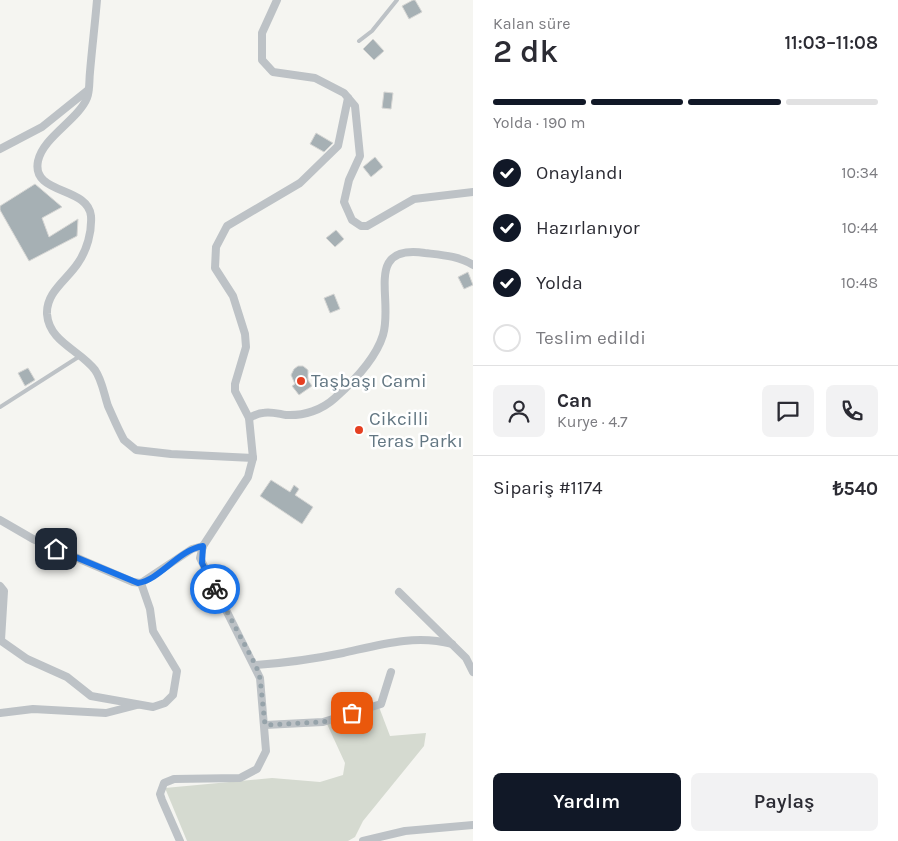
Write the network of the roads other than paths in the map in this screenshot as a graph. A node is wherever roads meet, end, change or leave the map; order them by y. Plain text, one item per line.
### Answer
1 (97, 0) edge
2 (277, 0) edge
3 (396, 0) edge
4 (359, 41) dead end
5 (88, 90) junction
6 (348, 98) junction
7 (0, 149) edge
8 (473, 192) edge
9 (473, 265) edge
10 (80, 356) junction
11 (0, 407) edge
12 (249, 418) junction
13 (253, 458) junction
14 (0, 520) edge
15 (203, 546) junction
16 (141, 583) junction
17 (0, 586) edge
18 (399, 592) dead end
19 (1, 616) edge
20 (1, 640) edge
21 (452, 644) junction
22 (256, 666) junction
23 (390, 672) dead end
24 (473, 672) edge
25 (139, 704) junction
26 (0, 713) edge
27 (265, 725) junction
28 (473, 825) edge
29 (368, 840) edge
30 (180, 841) edge

1 - 5 street
2 - 6 street
3 - 4 lane
5 - 7 street
5 - 10 street
6 - 8 street
6 - 12 street
9 - 12 street
10 - 11 lane
10 - 13 street
12 - 13 street
13 - 15 street
14 - 16 street
15 - 16 street
15 - 22 street
16 - 25 street
17 - 19 street
18 - 21 street
19 - 20 street
20 - 25 street
21 - 22 street
21 - 24 street
22 - 27 street
23 - 27 street
25 - 26 street
27 - 30 street
28 - 29 street

